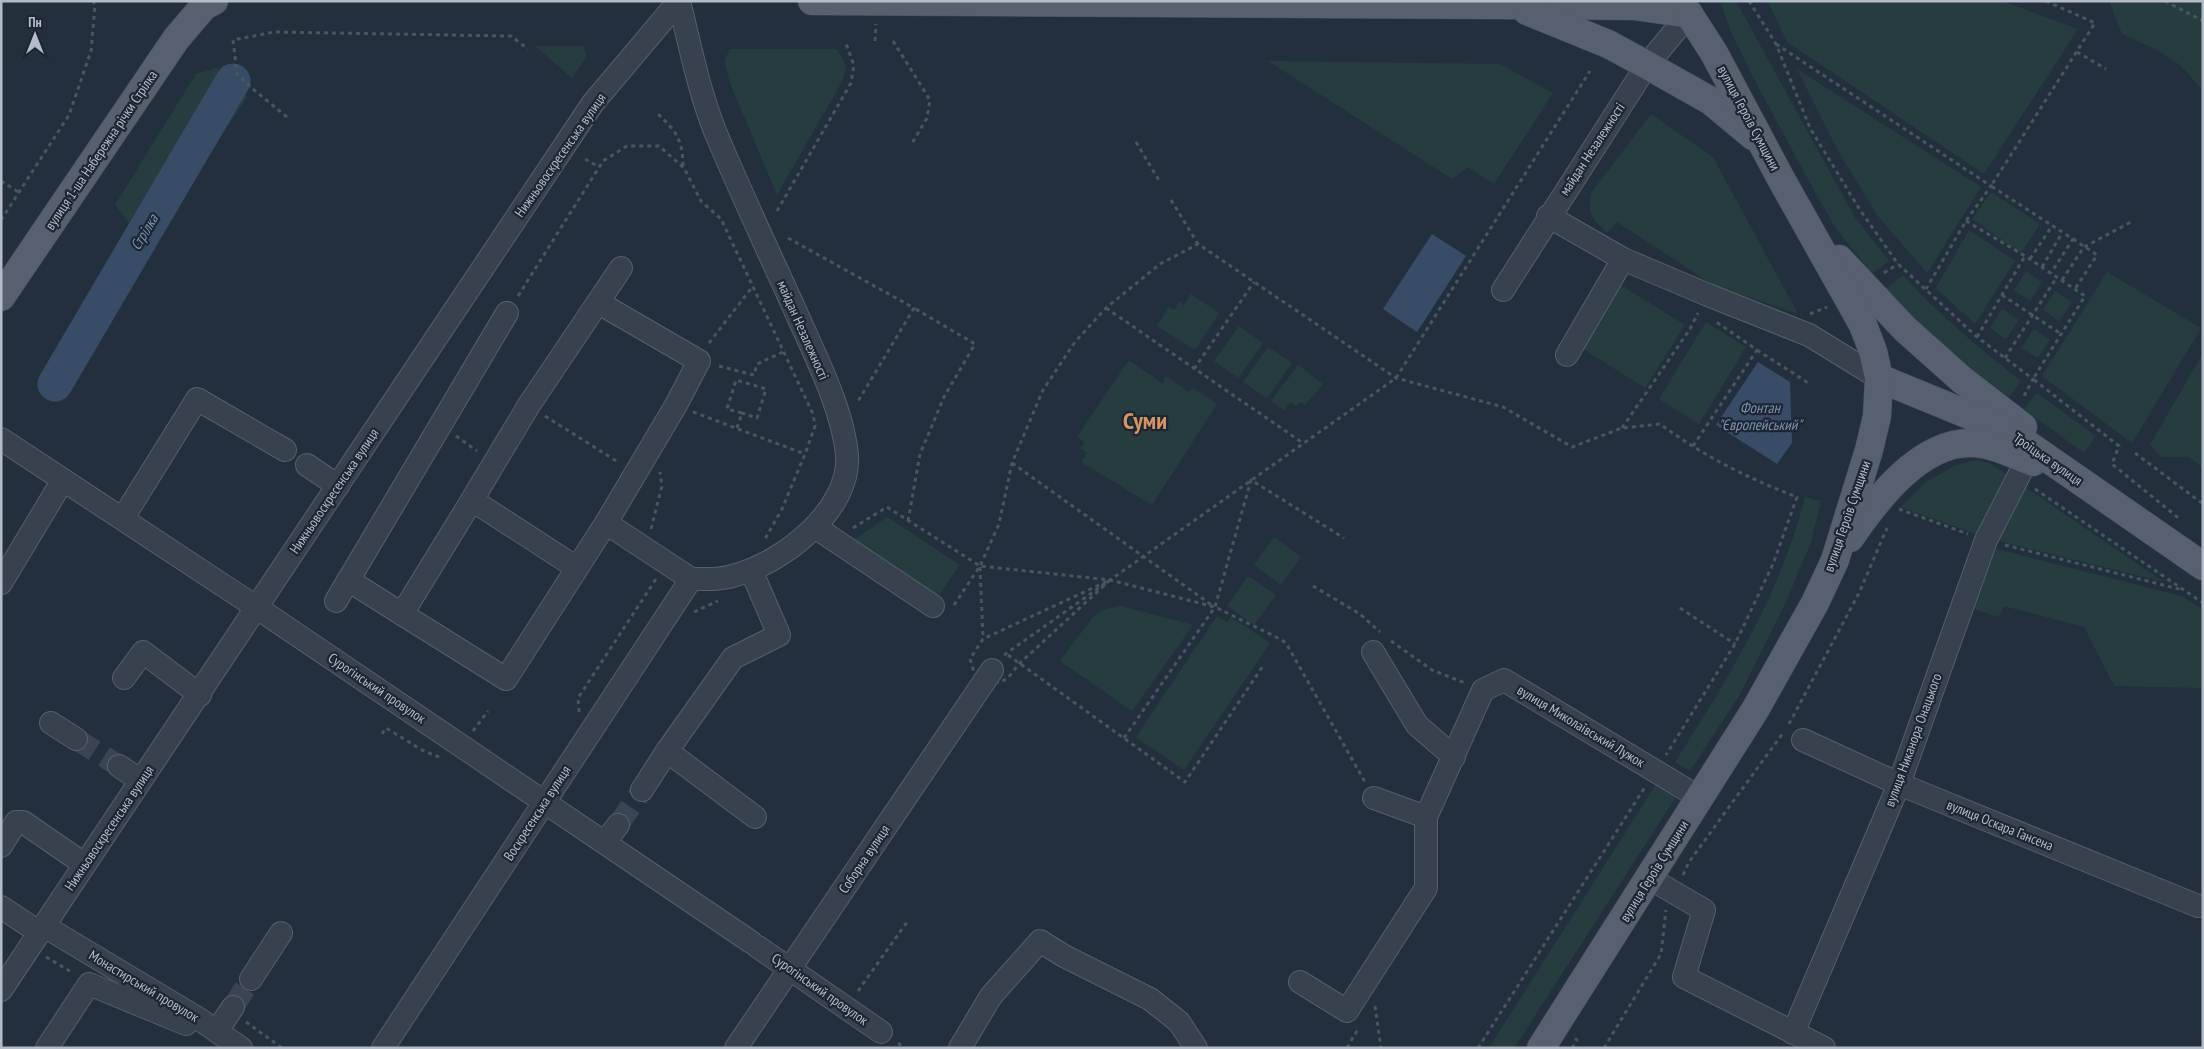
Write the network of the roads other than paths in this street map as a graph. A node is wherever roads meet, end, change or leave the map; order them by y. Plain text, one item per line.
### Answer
1 (679, 1) edge
2 (812, 1) edge
3 (205, 3) edge
4 (1514, 6) junction
5 (1690, 7) edge
6 (1647, 65) junction
7 (1762, 144) junction
8 (1548, 216) junction
9 (1811, 232) junction
10 (1623, 259) junction
11 (621, 268) dead end
12 (1503, 290) dead end
13 (1, 297) edge
14 (599, 303) junction
15 (507, 313) road end
16 (1567, 355) dead end
17 (1879, 378) junction
18 (1, 439) edge
19 (285, 450) dead end
20 (2026, 462) junction
21 (307, 465) dead end
22 (2073, 476) junction
23 (63, 480) junction
24 (338, 486) junction
25 (472, 500) junction
26 (123, 518) junction
27 (606, 523) junction
28 (815, 527) junction
29 (1835, 560) junction
30 (2203, 566) edge
31 (577, 568) junction
32 (751, 570) junction
33 (691, 579) junction
34 (348, 580) junction
35 (1, 583) edge
36 (336, 601) dead end
37 (943, 606) road end
38 (256, 607) junction
39 (402, 614) junction
40 (1373, 652) dead end
41 (992, 670) dead end
42 (124, 678) dead end
43 (200, 695) junction
44 (51, 723) dead end
45 (76, 739) tunnel mouth
46 (1803, 740) dead end
47 (668, 751) junction
48 (1454, 757) junction
49 (119, 766) tunnel mouth
50 (140, 780) junction
51 (1899, 784) junction
52 (642, 790) tunnel mouth
53 (1374, 798) road end
54 (1700, 798) junction
55 (545, 801) junction
56 (1426, 816) junction
57 (755, 818) dead end
58 (1, 846) edge
59 (84, 864) junction
60 (1649, 878) junction
61 (2198, 906) dead end
62 (1, 907) edge
63 (281, 933) dead end
64 (42, 937) junction
65 (790, 969) junction
66 (251, 979) tunnel mouth
67 (1300, 982) dead end
68 (1, 990) edge
69 (232, 1009) tunnel mouth
70 (208, 1025) junction
71 (881, 1032) dead end
72 (1793, 1033) junction
73 (47, 1048) edge
74 (241, 1048) edge
75 (383, 1048) edge
76 (736, 1048) edge
77 (960, 1048) edge
78 (1196, 1048) edge
79 (1540, 1048) edge
80 (1824, 1048) edge

1 - 24 street, Нижньовоскресенська вулиця
1 - 28 street, майдан Незалежності
2 - 4 main road
3 - 13 main road, вулиця 1-ша Набережна річки Стрілка
4 - 5 main road
4 - 6 main road
5 - 6 street, майдан Незалежності
5 - 7 main road, вулиця Героїв Сумщини
6 - 7 main road
6 - 8 street, майдан Незалежності
7 - 9 main road, вулиця Героїв Сумщини
8 - 10 street
8 - 12 street, майдан Незалежності
9 - 17 main road, вулиця Героїв Сумщини
9 - 22 main road
10 - 16 street
10 - 17 street
11 - 14 street
14 - 25 street
14 - 27 street
15 - 34 street
17 - 20 main road, Троїцька вулиця
17 - 29 main road, вулиця Героїв Сумщини
18 - 23 street, Сурогінський провулок
19 - 26 street
20 - 22 main road, Троїцька вулиця
20 - 29 main road
20 - 51 street, вулиця Никанора Онацького
21 - 24 street
22 - 30 main road, Троїцька вулиця
23 - 26 street, Сурогінський провулок
23 - 35 street
24 - 38 street, Нижньовоскресенська вулиця
25 - 31 street
25 - 39 street
26 - 38 street, Сурогінський провулок
27 - 31 street
27 - 33 street
28 - 32 street, майдан Незалежності
28 - 37 street
29 - 54 main road, вулиця Героїв Сумщини
31 - 39 street
32 - 33 street, майдан Незалежності
32 - 47 street
33 - 55 street, Воскресенська вулиця
34 - 36 street
34 - 39 street
38 - 43 street, Нижньовоскресенська вулиця
38 - 55 street, Сурогінський провулок
40 - 48 street
41 - 65 street, Соборна вулиця
42 - 43 street
43 - 50 street, Нижньовоскресенська вулиця
44 - 45 street
46 - 51 street, вулиця Оскара Гансена
47 - 52 street
47 - 57 street
48 - 54 street, вулиця Миколаївський Лужок
48 - 56 street
49 - 50 street
50 - 59 street, Нижньовоскресенська вулиця
51 - 61 street, вулиця Оскара Гансена
51 - 72 street, вулиця Никанора Онацького
53 - 56 street
54 - 60 main road, вулиця Героїв Сумщини
55 - 65 street, Сурогінський провулок
55 - 75 street, Воскресенська вулиця
56 - 67 street
58 - 59 street
59 - 64 street, Нижньовоскресенська вулиця
60 - 72 street
60 - 79 main road, вулиця Героїв Сумщини
62 - 64 street, Монастирський провулок
63 - 66 street
64 - 68 street, Нижньовоскресенська вулиця
64 - 70 street, Монастирський провулок
65 - 71 street, Сурогінський провулок
65 - 76 street, Соборна вулиця
69 - 70 street
70 - 73 street
70 - 74 street, Монастирський провулок
72 - 80 street
77 - 78 street

